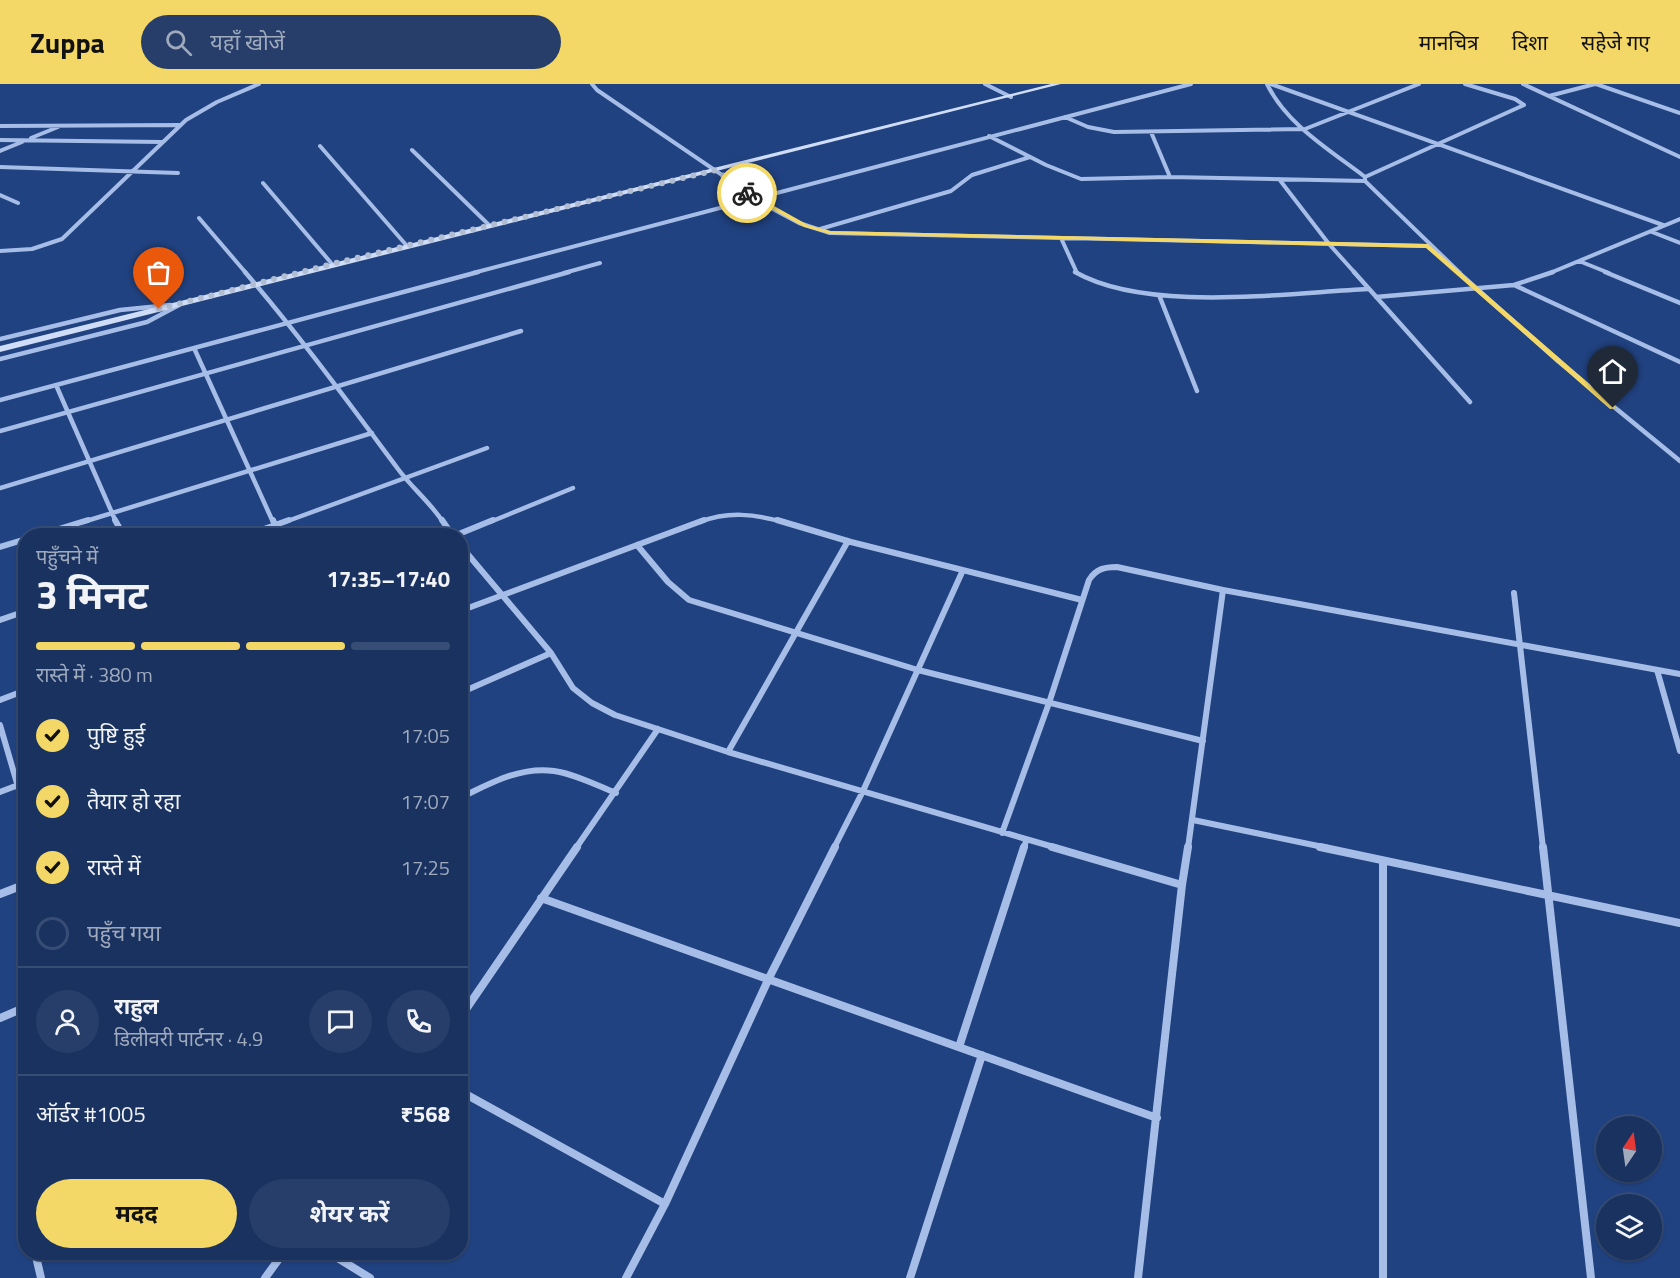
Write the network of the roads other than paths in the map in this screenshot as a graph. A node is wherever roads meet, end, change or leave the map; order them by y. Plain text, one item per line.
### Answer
1 (259, 84) edge
2 (592, 84) edge
3 (985, 84) edge
4 (1058, 84) edge
5 (1191, 84) edge
6 (1269, 84) edge
7 (1282, 84) edge
8 (1419, 84) edge
9 (1465, 84) edge
10 (1523, 84) edge
11 (1595, 84) edge
12 (1276, 86) junction
13 (1549, 96) junction
14 (1011, 97) junction
15 (1346, 113) junction
16 (1680, 113) edge
17 (1065, 117) junction
18 (63, 125) junction
19 (179, 125) junction
20 (0, 126) edge
21 (1305, 129) junction
22 (1151, 132) junction
23 (989, 136) junction
24 (0, 140) edge
25 (27, 140) junction
26 (162, 142) junction
27 (1441, 144) junction
28 (320, 146) dead end
29 (412, 150) dead end
30 (0, 151) edge
31 (1030, 157) junction
32 (1680, 157) edge
33 (0, 168) edge
34 (716, 170) junction
35 (133, 172) junction
36 (178, 173) dead end
37 (1170, 177) junction
38 (1279, 179) junction
39 (1365, 179) junction
40 (263, 183) dead end
41 (0, 195) edge
42 (752, 197) junction
43 (18, 203) dead end
44 (199, 218) dead end
45 (1680, 219) edge
46 (489, 225) junction
47 (1663, 225) junction
48 (816, 230) junction
49 (1652, 232) junction
50 (1061, 238) junction
51 (1680, 243) edge
52 (1329, 244) junction
53 (407, 246) junction
54 (1428, 246) junction
55 (0, 251) edge
56 (1579, 261) junction
57 (600, 262) dead end
58 (332, 264) junction
59 (1514, 285) junction
60 (255, 286) junction
61 (1368, 289) junction
62 (1477, 290) junction
63 (1159, 295) junction
64 (1376, 297) junction
65 (1680, 303) edge
66 (180, 304) junction
67 (287, 321) junction
68 (521, 331) dead end
69 (0, 339) edge
70 (306, 347) junction
71 (194, 348) junction
72 (0, 349) edge
73 (0, 359) edge
74 (1680, 362) edge
75 (206, 374) junction
76 (56, 385) junction
77 (336, 386) junction
78 (1197, 391) dead end
79 (0, 400) edge
80 (1470, 402) dead end
81 (68, 412) junction
82 (227, 418) junction
83 (0, 431) edge
84 (372, 433) junction
85 (487, 448) dead end
86 (87, 460) junction
87 (1680, 461) edge
88 (252, 470) junction
89 (406, 479) junction
90 (0, 488) edge
91 (573, 488) dead end
92 (111, 513) junction
93 (274, 525) junction
94 (62, 528) edge
95 (119, 528) edge
96 (266, 528) edge
97 (276, 528) edge
98 (448, 528) edge
99 (468, 530) edge
100 (18, 541) edge
101 (848, 541) junction
102 (637, 545) junction
103 (0, 546) edge
104 (468, 554) edge
105 (963, 570) junction
106 (1223, 590) junction
107 (1514, 593) dead end
108 (503, 595) junction
109 (1082, 600) junction
110 (468, 608) edge
111 (18, 614) edge
112 (0, 620) edge
113 (795, 634) junction
114 (1520, 644) junction
115 (551, 653) junction
116 (918, 670) junction
117 (1657, 670) junction
118 (1680, 674) edge
119 (468, 689) edge
120 (18, 693) edge
121 (0, 700) edge
122 (1049, 703) junction
123 (0, 725) edge
124 (658, 729) junction
125 (1203, 741) junction
126 (1680, 751) edge
127 (728, 752) junction
128 (18, 772) edge
129 (18, 785) edge
130 (0, 792) edge
131 (863, 792) junction
132 (616, 793) junction
133 (468, 794) edge
134 (1193, 820) junction
135 (1002, 833) junction
136 (1026, 841) junction
137 (1383, 861) junction
138 (1182, 885) junction
139 (18, 887) edge
140 (0, 894) edge
141 (1546, 896) junction
142 (541, 898) junction
143 (1680, 923) edge
144 (769, 978) junction
145 (468, 1006) edge
146 (18, 1010) edge
147 (0, 1018) edge
148 (959, 1047) junction
149 (982, 1055) junction
150 (468, 1095) edge
151 (1157, 1118) junction
152 (664, 1204) junction
153 (37, 1260) edge
154 (278, 1260) edge
155 (341, 1260) edge
156 (41, 1278) edge
157 (265, 1278) edge
158 (370, 1278) edge
159 (626, 1278) edge
160 (910, 1278) edge
161 (1138, 1278) edge
162 (1383, 1278) edge
163 (1591, 1278) edge

1 - 19 street
2 - 34 street
3 - 14 street
4 - 14 street
5 - 17 street
6 - 12 street
6 - 21 street
7 - 12 street
8 - 15 street
9 - 27 street
10 - 13 street
11 - 13 street
11 - 16 street
12 - 15 street
13 - 32 street
14 - 34 street
15 - 21 street
15 - 27 street
17 - 22 street
17 - 23 street
18 - 19 street
18 - 20 street
18 - 25 street
19 - 26 street
21 - 22 street
21 - 39 street
22 - 37 street
23 - 31 street
23 - 42 street
24 - 25 street
25 - 26 street
25 - 30 street
26 - 35 street
27 - 39 street
27 - 47 street
28 - 53 street
29 - 46 street
31 - 37 street
31 - 48 street
33 - 35 street
34 - 42 street
34 - 46 street
35 - 36 street
35 - 55 street
37 - 38 street
38 - 39 street
38 - 52 street
39 - 54 street
40 - 58 street
41 - 43 street
42 - 48 street
42 - 67 street
44 - 60 street
45 - 47 street
46 - 53 street
47 - 49 street
48 - 50 street
49 - 51 street
49 - 56 street
50 - 52 street
50 - 63 street
52 - 54 street
52 - 61 street
53 - 58 street
54 - 62 street
56 - 59 street
56 - 65 street
57 - 70 street
58 - 60 street
59 - 62 street
59 - 74 street
60 - 66 street
60 - 67 street
61 - 63 street
61 - 64 street
62 - 64 street
62 - 87 street
63 - 78 street
64 - 80 street
66 - 69 street
66 - 72 street
66 - 73 street
67 - 70 street
67 - 71 street
68 - 77 street
70 - 75 street
70 - 77 street
71 - 75 street
71 - 76 street
75 - 81 street
75 - 82 street
76 - 79 street
76 - 81 street
77 - 82 street
77 - 84 street
81 - 83 street
81 - 86 street
82 - 86 street
82 - 88 street
84 - 88 street
84 - 89 street
85 - 89 street
86 - 90 street
86 - 92 street
88 - 92 street
88 - 93 street
89 - 93 street
89 - 98 street
91 - 99 street
92 - 94 street
92 - 95 street
93 - 96 street
93 - 97 street
100 - 103 street
101 - 102 street
101 - 105 street
101 - 113 street
102 - 108 street
102 - 113 street
104 - 108 street
105 - 109 street
105 - 116 street
106 - 109 street
106 - 114 street
106 - 125 street
107 - 114 street
108 - 110 street
108 - 115 street
109 - 122 street
111 - 112 street
113 - 116 street
113 - 127 street
114 - 117 street
114 - 141 street
115 - 119 street
115 - 124 street
116 - 122 street
116 - 131 street
117 - 118 street
117 - 126 street
120 - 121 street
122 - 125 street
122 - 135 street
123 - 128 street
124 - 127 street
124 - 132 street
125 - 134 street
127 - 131 street
129 - 130 street
131 - 135 street
131 - 144 street
132 - 133 street
132 - 142 street
134 - 137 street
134 - 138 street
135 - 136 street
136 - 138 street
136 - 148 street
137 - 141 street
137 - 162 street
138 - 151 street
139 - 140 street
141 - 143 street
141 - 163 street
142 - 144 street
142 - 145 street
144 - 148 street
144 - 152 street
146 - 147 street
148 - 149 street
149 - 151 street
149 - 160 street
150 - 152 street
151 - 161 street
152 - 159 street
153 - 156 street
154 - 157 street
155 - 158 street

